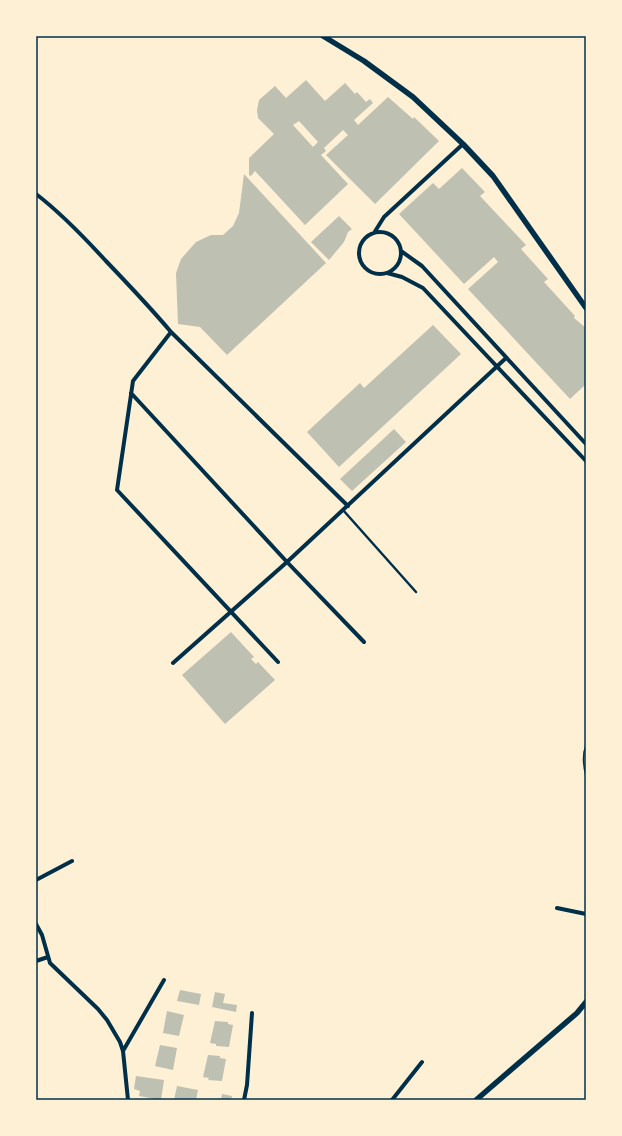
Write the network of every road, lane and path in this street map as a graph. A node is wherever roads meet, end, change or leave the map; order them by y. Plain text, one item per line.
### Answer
1 (323, 36) edge
2 (463, 144) junction
3 (36, 194) edge
4 (374, 234) junction
5 (400, 251) junction
6 (387, 273) junction
7 (586, 308) edge
8 (171, 332) junction
9 (506, 358) junction
10 (497, 366) junction
11 (131, 393) junction
12 (586, 444) edge
13 (586, 461) edge
14 (348, 506) junction
15 (343, 510) junction
16 (288, 562) junction
17 (416, 592) dead end
18 (231, 612) junction
19 (364, 642) dead end
20 (278, 662) dead end
21 (173, 663) dead end
22 (586, 745) edge
23 (586, 776) edge
24 (72, 861) dead end
25 (36, 880) edge
26 (557, 908) dead end
27 (586, 914) edge
28 (36, 924) edge
29 (48, 957) junction
30 (36, 961) edge
31 (164, 980) dead end
32 (586, 1002) edge
33 (252, 1013) dead end
34 (123, 1051) junction
35 (422, 1062) dead end
36 (128, 1100) edge
37 (244, 1100) edge
38 (392, 1100) edge
39 (476, 1100) edge

1 - 2 street
2 - 4 street
2 - 7 street
3 - 8 street
4 - 5 street
4 - 6 street
5 - 6 street
5 - 9 street
6 - 10 street
8 - 11 street
8 - 14 street
9 - 10 street
9 - 12 street
10 - 13 street
10 - 14 street
11 - 16 street
11 - 18 street
14 - 15 street
15 - 16 street
15 - 17 lane
16 - 18 street
16 - 19 street
18 - 20 street
18 - 21 street
22 - 23 path
24 - 25 street
26 - 27 street
28 - 29 street
29 - 30 street
29 - 34 street
31 - 34 street
32 - 39 street
33 - 37 street
34 - 36 street
35 - 38 street

